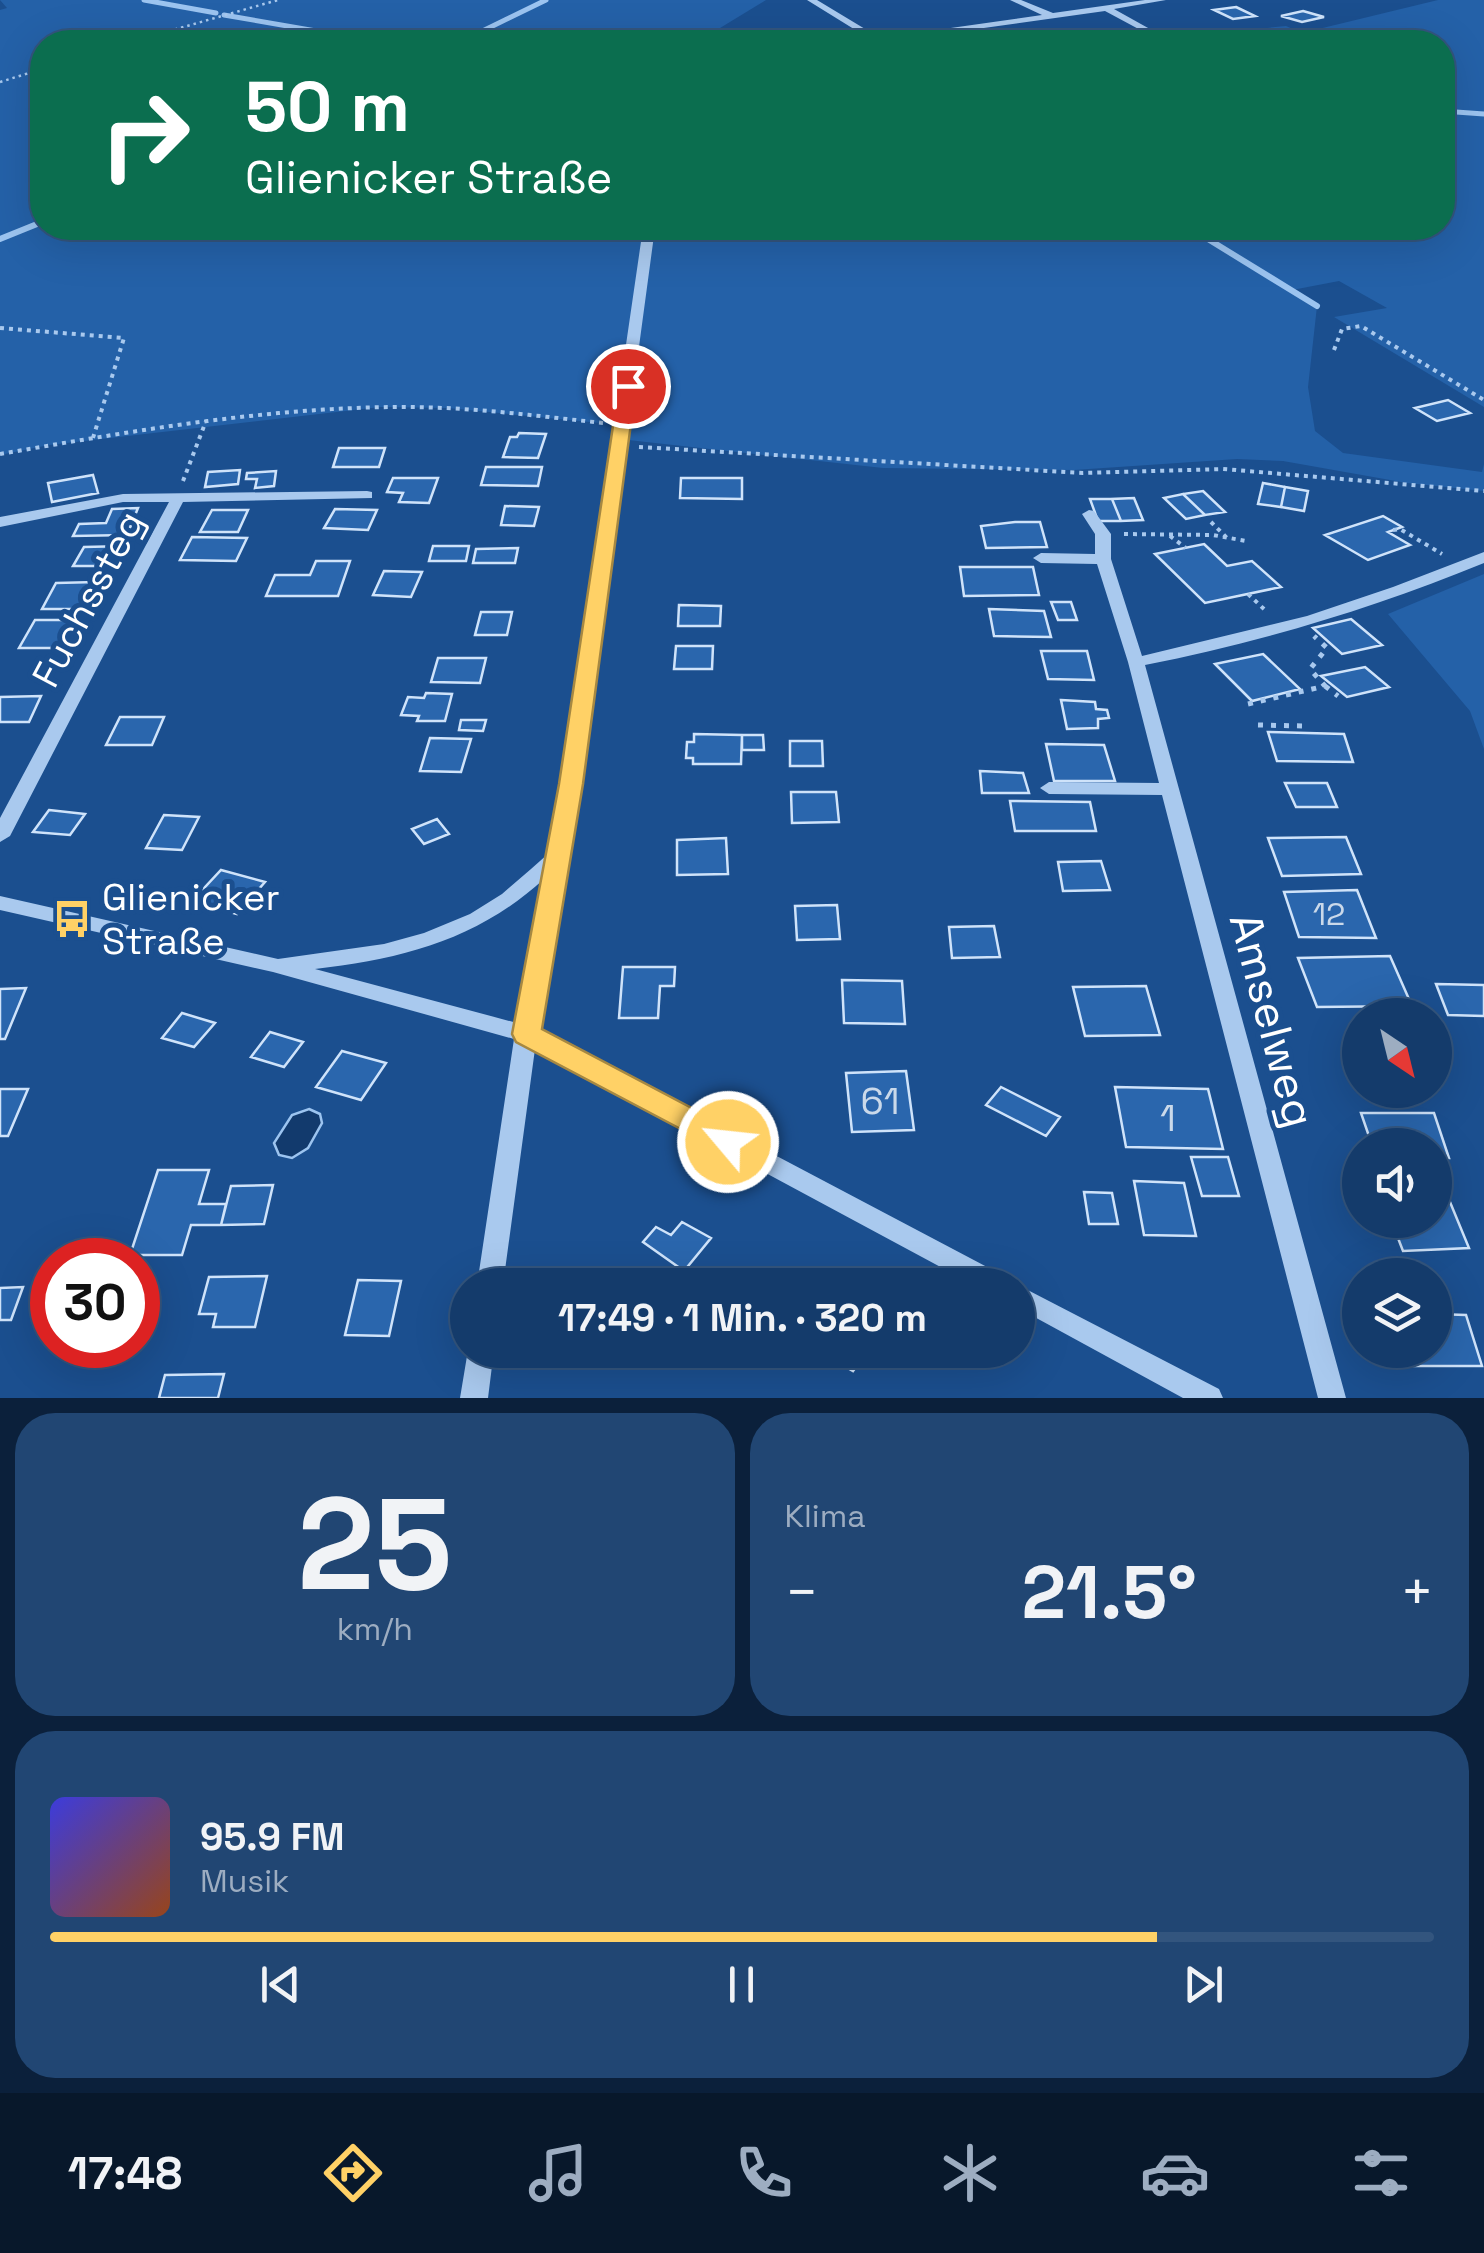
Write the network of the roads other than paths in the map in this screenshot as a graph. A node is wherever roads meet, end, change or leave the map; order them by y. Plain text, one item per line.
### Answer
1 (811, 0) edge
2 (1014, 0) edge
3 (1162, 0) edge
4 (1106, 8) junction
5 (1050, 15) junction
6 (856, 30) edge
7 (947, 30) edge
8 (1147, 30) edge
9 (647, 240) edge
10 (367, 495) dead end
11 (178, 498) junction
12 (1089, 514) dead end
13 (0, 522) edge
14 (1041, 558) dead end
15 (1484, 558) edge
16 (1103, 559) junction
17 (1136, 662) junction
18 (1049, 788) dead end
19 (1170, 789) junction
20 (0, 836) edge
21 (557, 856) junction
22 (0, 903) edge
23 (273, 965) junction
24 (526, 1034) junction
25 (492, 1268) edge
26 (965, 1268) edge
27 (1035, 1305) edge
28 (478, 1368) edge
29 (474, 1398) edge
30 (1209, 1398) edge
31 (1332, 1398) edge

1 - 6 street
2 - 5 street
3 - 4 street
4 - 5 street
4 - 8 street
5 - 7 street
9 - 21 street
10 - 11 street
11 - 13 street
11 - 20 street, Fuchssteg
12 - 16 street, Amselweg
14 - 16 street
15 - 17 street
16 - 17 street, Amselweg
17 - 19 street, Amselweg
18 - 19 street
19 - 31 street, Amselweg
21 - 23 street
21 - 24 street
22 - 23 street
23 - 24 street
24 - 25 street
24 - 26 street
27 - 30 street
28 - 29 street

